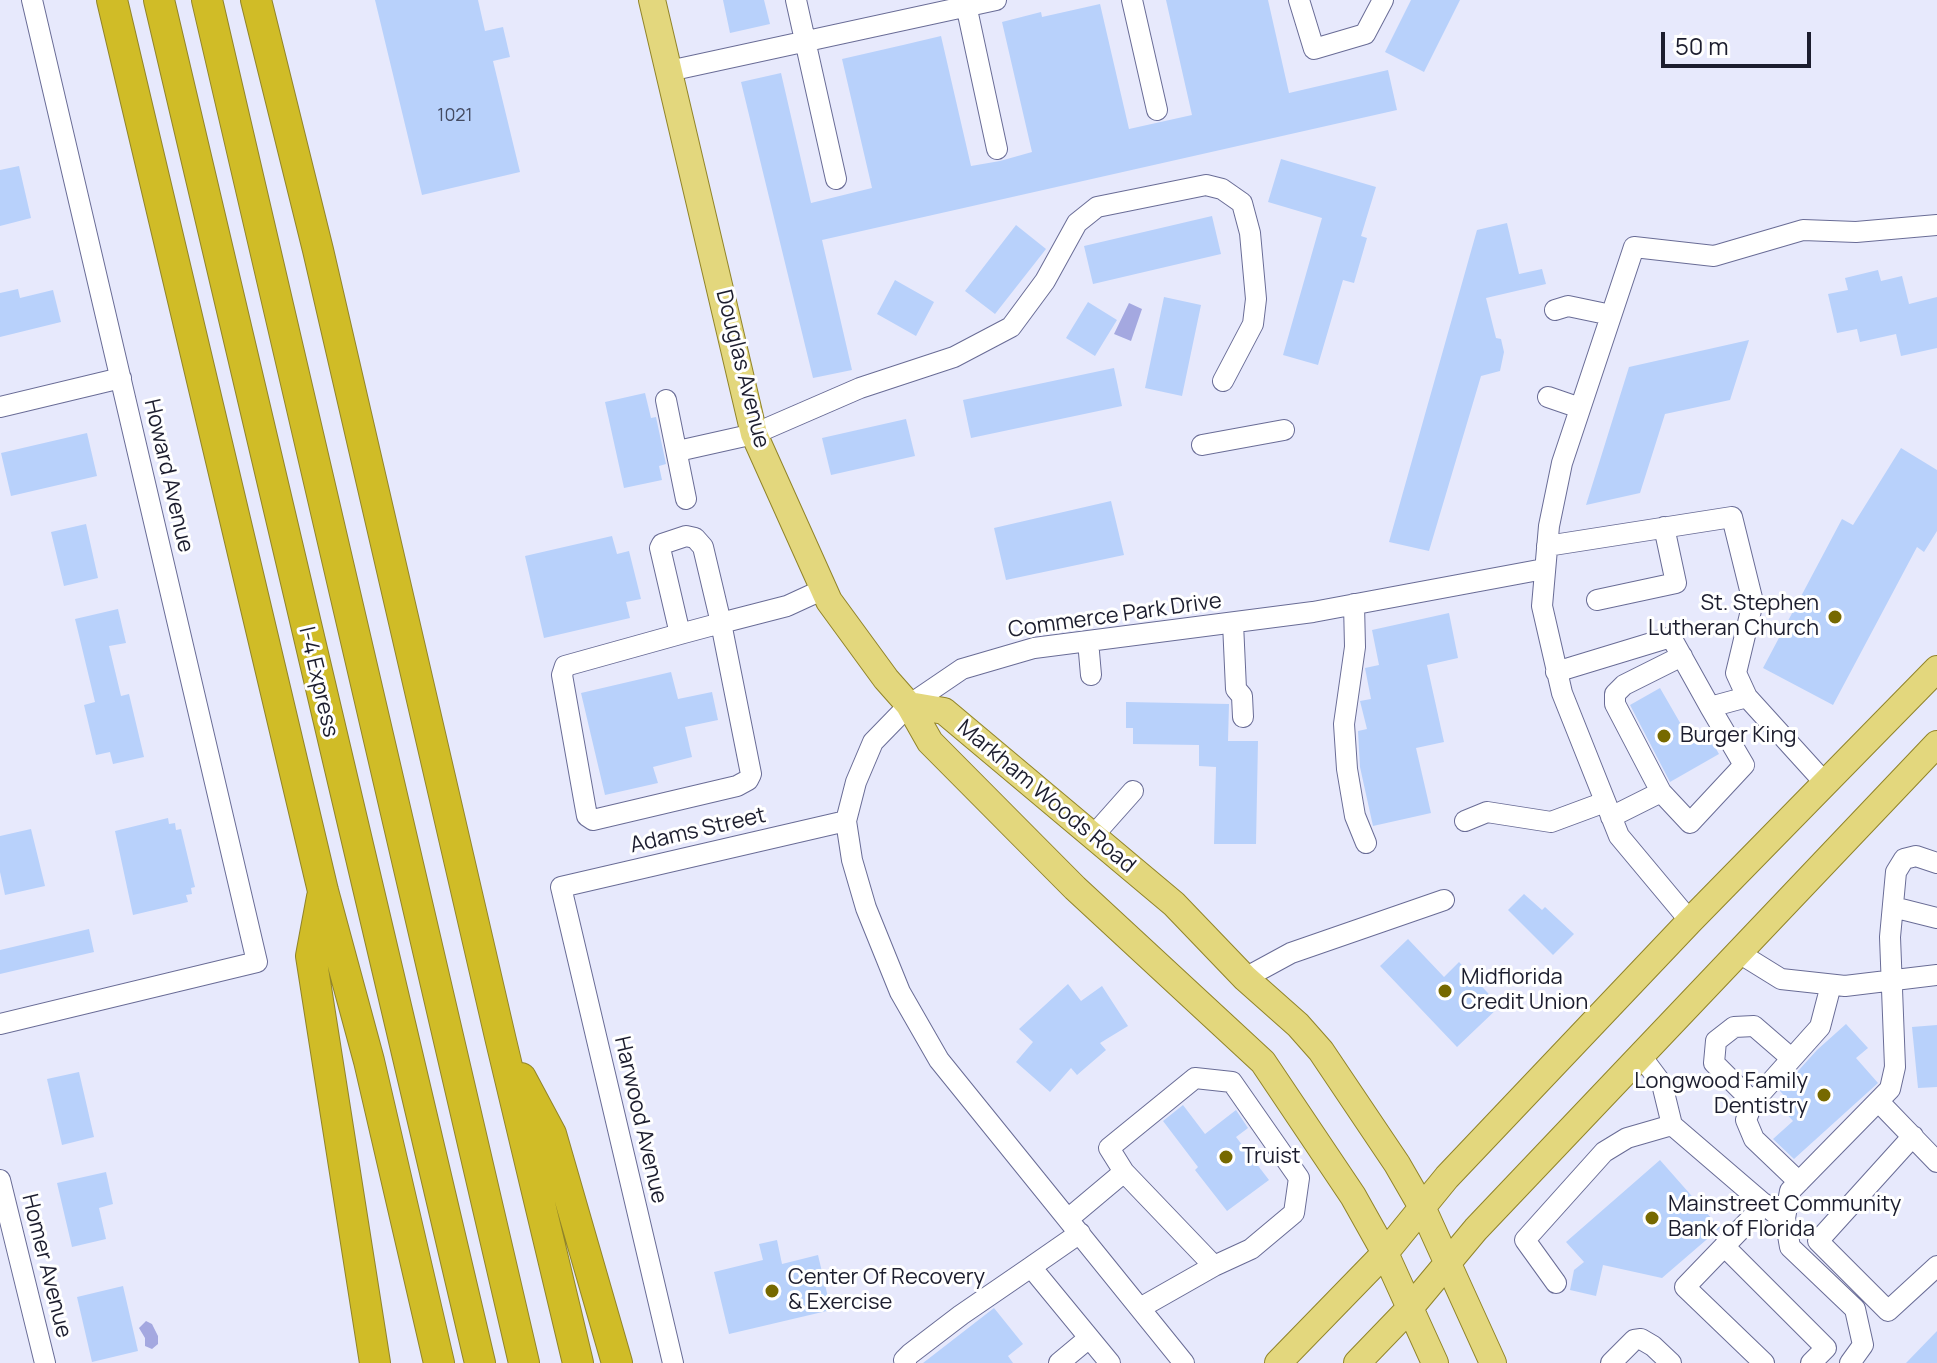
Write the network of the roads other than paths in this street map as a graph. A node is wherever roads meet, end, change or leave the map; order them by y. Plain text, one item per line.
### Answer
1 (32, 0) edge
2 (112, 0) edge
3 (159, 0) edge
4 (207, 0) edge
5 (256, 0) edge
6 (652, 0) edge
7 (796, 0) edge
8 (996, 0) edge
9 (1132, 0) edge
10 (1299, 0) edge
11 (1383, 0) edge
12 (966, 3) edge
13 (805, 40) junction
14 (669, 71) junction
15 (1157, 110) dead end
16 (997, 149) dead end
17 (836, 179) dead end
18 (1937, 225) edge
19 (1562, 302) dead end
20 (1611, 315) junction
21 (121, 378) junction
22 (1223, 381) dead end
23 (1548, 397) dead end
24 (666, 400) dead end
25 (0, 407) edge
26 (1580, 408) junction
27 (1284, 430) dead end
28 (754, 434) junction
29 (1202, 445) dead end
30 (678, 451) junction
31 (686, 499) dead end
32 (1664, 527) junction
33 (1547, 546) junction
34 (1544, 569) junction
35 (824, 589) junction
36 (1597, 600) dead end
37 (1354, 604) junction
38 (721, 623) junction
39 (1233, 623) junction
40 (680, 634) junction
41 (1088, 641) junction
42 (1682, 656) junction
43 (1937, 669) edge
44 (1556, 672) junction
45 (1091, 675) dead end
46 (1747, 697) junction
47 (909, 705) junction
48 (1710, 707) junction
49 (1243, 717) dead end
50 (1937, 744) edge
51 (1825, 783) junction
52 (1133, 791) dead end
53 (1661, 792) junction
54 (1608, 809) junction
55 (846, 821) junction
56 (1465, 821) dead end
57 (1093, 836) junction
58 (1366, 843) dead end
59 (1937, 863) edge
60 (561, 887) joint
61 (323, 891) junction
62 (1444, 900) dead end
63 (1893, 907) junction
64 (1937, 918) edge
65 (1690, 921) junction
66 (1739, 953) junction
67 (1937, 975) edge
68 (1245, 978) junction
69 (1892, 982) junction
70 (1831, 985) junction
71 (0, 1024) edge
72 (501, 1041) junction
73 (1641, 1056) junction
74 (1791, 1058) junction
75 (1753, 1102) junction
76 (1879, 1102) junction
77 (1672, 1125) junction
78 (1913, 1136) junction
79 (1937, 1162) edge
80 (1124, 1172) junction
81 (0, 1180) edge
82 (1799, 1182) junction
83 (1765, 1204) junction
84 (1423, 1209) junction
85 (1785, 1222) junction
86 (1074, 1226) junction
87 (1724, 1246) junction
88 (1385, 1253) junction
89 (1448, 1263) junction
90 (1214, 1266) junction
91 (1937, 1266) edge
92 (1031, 1267) junction
93 (1556, 1283) dead end
94 (1140, 1308) junction
95 (1410, 1308) junction
96 (1089, 1338) junction
97 (904, 1362) edge
98 (1062, 1362) edge
99 (45, 1363) edge
100 (375, 1363) edge
101 (439, 1363) edge
102 (480, 1363) edge
103 (524, 1363) edge
104 (578, 1363) edge
105 (617, 1363) edge
106 (673, 1363) edge
107 (1110, 1363) edge
108 (1184, 1363) edge
109 (1278, 1363) edge
110 (1357, 1363) edge
111 (1435, 1363) edge
112 (1493, 1363) edge
113 (1611, 1363) edge
114 (1671, 1363) edge
115 (1764, 1363) edge
116 (1811, 1363) edge
117 (1850, 1363) edge

1 - 21 street, Howard Avenue
2 - 61 highway
3 - 102 highway, I-4 Express
4 - 103 highway
5 - 72 highway
6 - 14 main road, Douglas Avenue
7 - 13 street
8 - 12 street
9 - 15 street
10 - 11 street
12 - 13 street
12 - 16 street
13 - 14 street
13 - 17 street
14 - 28 main road, Douglas Avenue
18 - 20 street
19 - 20 street
20 - 26 street
21 - 25 street
21 - 71 street, Howard Avenue
22 - 28 street
23 - 26 street
24 - 30 street
26 - 33 street
27 - 29 street
28 - 30 street
28 - 35 main road, Douglas Avenue
30 - 31 street
32 - 33 street
32 - 36 street
32 - 46 street
33 - 34 street
34 - 37 street, Commerce Park Drive
34 - 44 street
35 - 38 street
35 - 47 main road, Douglas Avenue
37 - 39 street, Commerce Park Drive
37 - 58 street
38 - 40 street
38 - 40 street
38 - 40 street
39 - 41 street, Commerce Park Drive
39 - 49 street
41 - 45 street
41 - 47 street, Commerce Park Drive
42 - 44 street
42 - 48 street
42 - 53 street
43 - 51 main road
44 - 54 street
46 - 48 street
46 - 51 street
47 - 55 street, Commerce Park Drive
47 - 57 main road, Markham Woods Road
47 - 88 main road, Markham Woods Road
48 - 53 street
50 - 66 main road
51 - 65 main road
52 - 57 street
53 - 54 street
54 - 56 street
54 - 65 street
55 - 60 street, Adams Street
55 - 86 street, Commerce Park Drive
57 - 68 main road, Markham Woods Road
59 - 63 street
60 - 106 street, Harwood Avenue
61 - 100 highway
61 - 101 highway
62 - 68 street
63 - 64 street
63 - 69 street
65 - 84 main road
66 - 70 street
66 - 73 main road
67 - 69 street
68 - 84 main road, Markham Woods Road
69 - 70 street
69 - 76 street
70 - 74 street
72 - 104 highway
72 - 105 highway
73 - 77 street
73 - 89 main road
74 - 75 street
74 - 75 street
75 - 82 street
76 - 78 street
76 - 82 street
77 - 83 street
77 - 93 street
78 - 79 street
78 - 91 street
80 - 86 street
80 - 90 street
80 - 90 street
81 - 99 street, Homer Avenue
82 - 85 street
83 - 85 street
83 - 87 street
84 - 88 main road
84 - 89 main road, Markham Woods Road
85 - 117 street
86 - 92 street
86 - 94 street, Commerce Park Drive
87 - 115 street
87 - 116 street
88 - 95 main road, Markham Woods Road
88 - 109 main road
89 - 95 main road
89 - 112 main road, Markham Woods Road
90 - 94 street
92 - 96 street
92 - 97 street
94 - 108 street, Commerce Park Drive
95 - 110 main road
95 - 111 main road, Markham Woods Road
96 - 98 street
96 - 107 street
113 - 114 street

